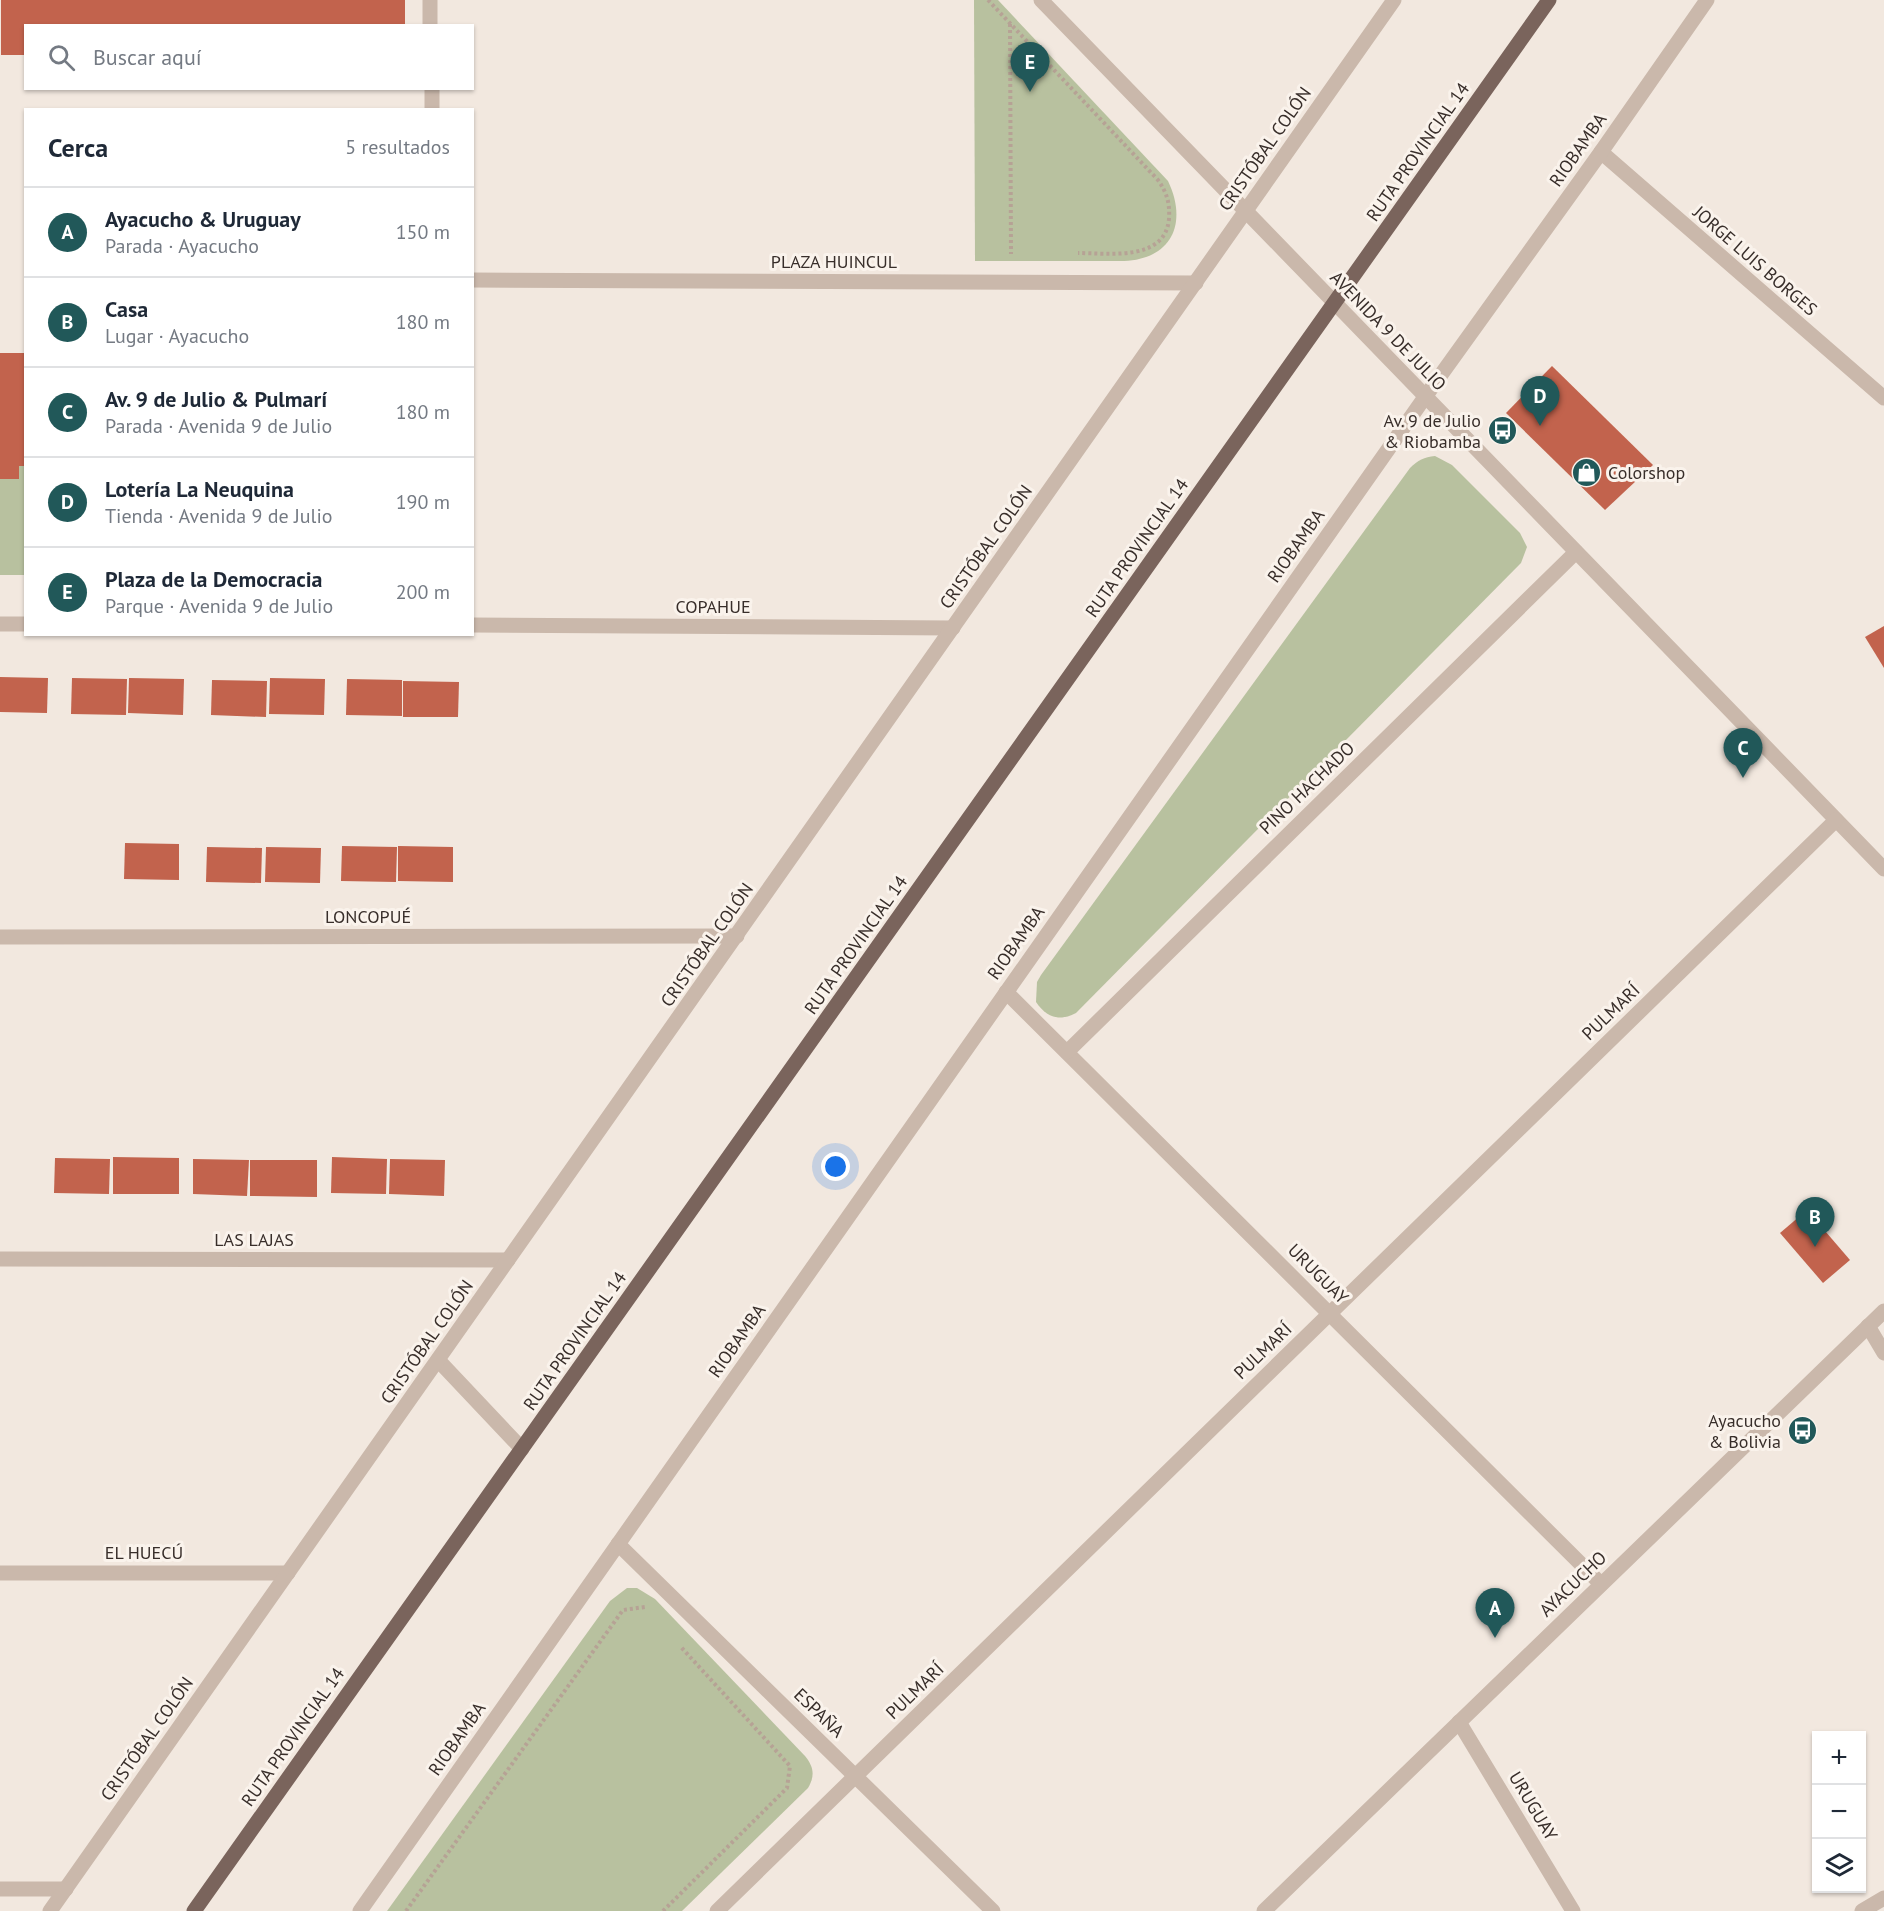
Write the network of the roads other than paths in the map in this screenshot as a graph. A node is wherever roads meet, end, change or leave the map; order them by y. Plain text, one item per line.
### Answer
1 (430, 0) edge
2 (1041, 0) edge
3 (1394, 0) edge
4 (1549, 0) edge
5 (1707, 0) edge
6 (430, 24) edge
7 (432, 90) edge
8 (432, 108) edge
9 (1601, 152) junction
10 (1245, 211) junction
11 (474, 280) edge
12 (1196, 283) junction
13 (1335, 304) junction
14 (1425, 397) junction
15 (1884, 398) edge
16 (1576, 552) junction
17 (0, 624) edge
18 (24, 624) edge
19 (474, 626) edge
20 (953, 628) junction
21 (1836, 820) junction
22 (1884, 869) edge
23 (736, 936) junction
24 (0, 937) edge
25 (1006, 992) junction
26 (1067, 1052) junction
27 (0, 1259) edge
28 (508, 1260) junction
29 (1884, 1311) edge
30 (1330, 1314) junction
31 (1868, 1326) junction
32 (1884, 1353) edge
33 (438, 1360) junction
34 (522, 1449) junction
35 (618, 1544) junction
36 (0, 1573) edge
37 (288, 1573) junction
38 (1601, 1584) junction
39 (1459, 1722) junction
40 (855, 1776) junction
41 (0, 1889) edge
42 (66, 1889) junction
43 (1884, 1898) edge
44 (50, 1911) edge
45 (194, 1911) edge
46 (360, 1911) edge
47 (717, 1911) edge
48 (993, 1911) edge
49 (1264, 1911) edge
50 (1573, 1911) edge
51 (1862, 1911) edge

1 - 6 street
2 - 10 street, AVENIDA 9 DE JULIO
3 - 10 street, CRISTÓBAL COLÓN
4 - 13 main road, RUTA PROVINCIAL 14
5 - 9 street, RIOBAMBA
7 - 8 street
9 - 14 street, RIOBAMBA
9 - 15 street, JORGE LUIS BORGES
10 - 12 street, CRISTÓBAL COLÓN
10 - 13 street, AVENIDA 9 DE JULIO
11 - 12 street, PLAZA HUINCUL
12 - 20 street, CRISTÓBAL COLÓN
13 - 14 street, AVENIDA 9 DE JULIO
13 - 34 main road, RUTA PROVINCIAL 14
14 - 16 street, AVENIDA 9 DE JULIO
14 - 25 street, RIOBAMBA
16 - 21 street, AVENIDA 9 DE JULIO
16 - 26 street, PINO HACHADO
17 - 18 street
19 - 20 street, COPAHUE
20 - 23 street, CRISTÓBAL COLÓN
21 - 22 street, AVENIDA 9 DE JULIO
21 - 30 street, PULMARÍ
23 - 24 street, LONCOPUÉ
23 - 28 street, CRISTÓBAL COLÓN
25 - 26 street, URUGUAY
25 - 35 street, RIOBAMBA
26 - 30 street, URUGUAY
27 - 28 street, LAS LAJAS
28 - 33 street, CRISTÓBAL COLÓN
29 - 31 street, AYACUCHO
30 - 38 street, URUGUAY
30 - 40 street, PULMARÍ
31 - 32 street
31 - 38 street, AYACUCHO
33 - 34 street
33 - 37 street, CRISTÓBAL COLÓN
34 - 45 main road, RUTA PROVINCIAL 14
35 - 40 street, ESPAÑA
35 - 46 street, RIOBAMBA
36 - 37 street, EL HUECÚ
37 - 42 street, CRISTÓBAL COLÓN
38 - 39 street, AYACUCHO
39 - 49 street, AYACUCHO
39 - 50 street, URUGUAY
40 - 47 street, PULMARÍ
40 - 48 street, ESPAÑA
41 - 42 street
42 - 44 street, CRISTÓBAL COLÓN
43 - 51 street

